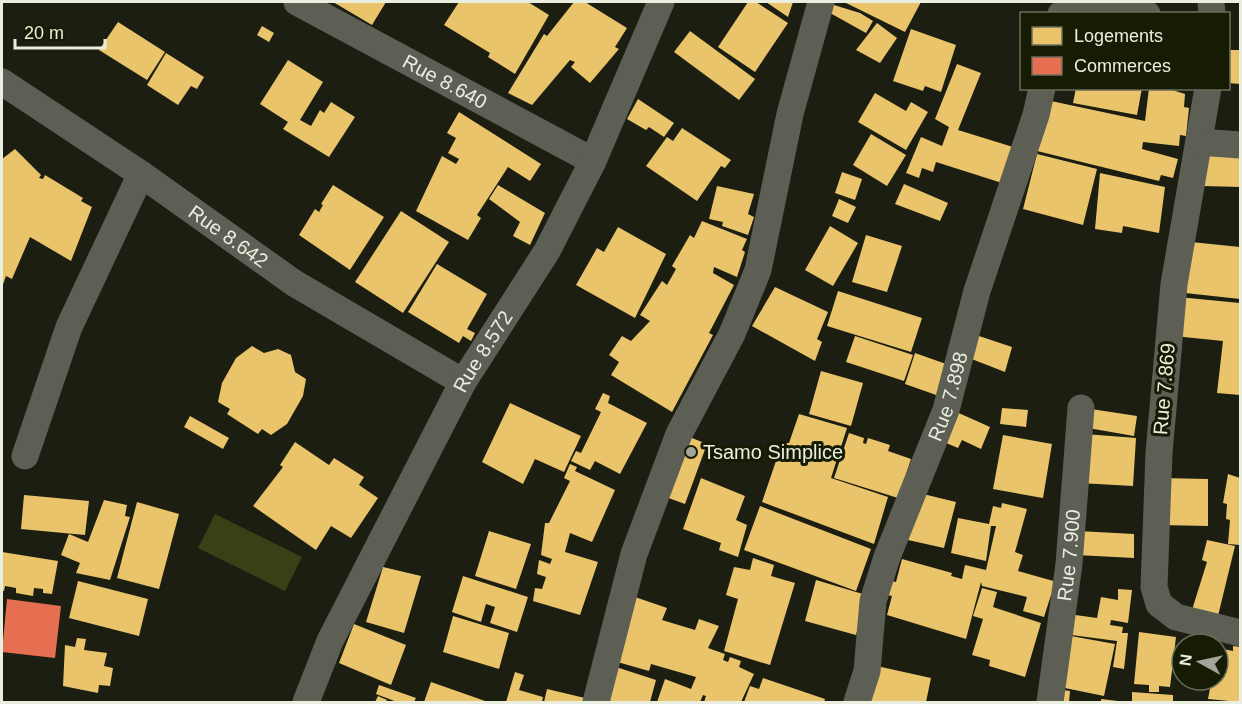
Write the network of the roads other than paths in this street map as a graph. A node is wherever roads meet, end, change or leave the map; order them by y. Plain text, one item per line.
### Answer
1 (297, 2) edge
2 (661, 2) edge
3 (820, 2) edge
4 (1063, 12) edge
5 (1134, 12) edge
6 (2, 82) edge
7 (1042, 90) edge
8 (1208, 90) edge
9 (1199, 142) junction
10 (1240, 145) edge
11 (593, 161) junction
12 (141, 174) junction
13 (463, 382) junction
14 (1081, 408) dead end
15 (25, 456) dead end
16 (1240, 633) edge
17 (306, 702) edge
18 (596, 702) edge
19 (858, 702) edge
20 (1050, 702) edge

1 - 11 street, Rue 8.640
2 - 11 street, Rue 8.572
3 - 18 street
4 - 5 street
6 - 12 street, Rue 8.642
7 - 19 street, Rue 7.898
8 - 9 street, Rue 7.869
9 - 10 street
9 - 16 street, Rue 7.869
11 - 13 street, Rue 8.572
12 - 13 street, Rue 8.642
12 - 15 street
13 - 17 street, Rue 8.572
14 - 20 street, Rue 7.900

